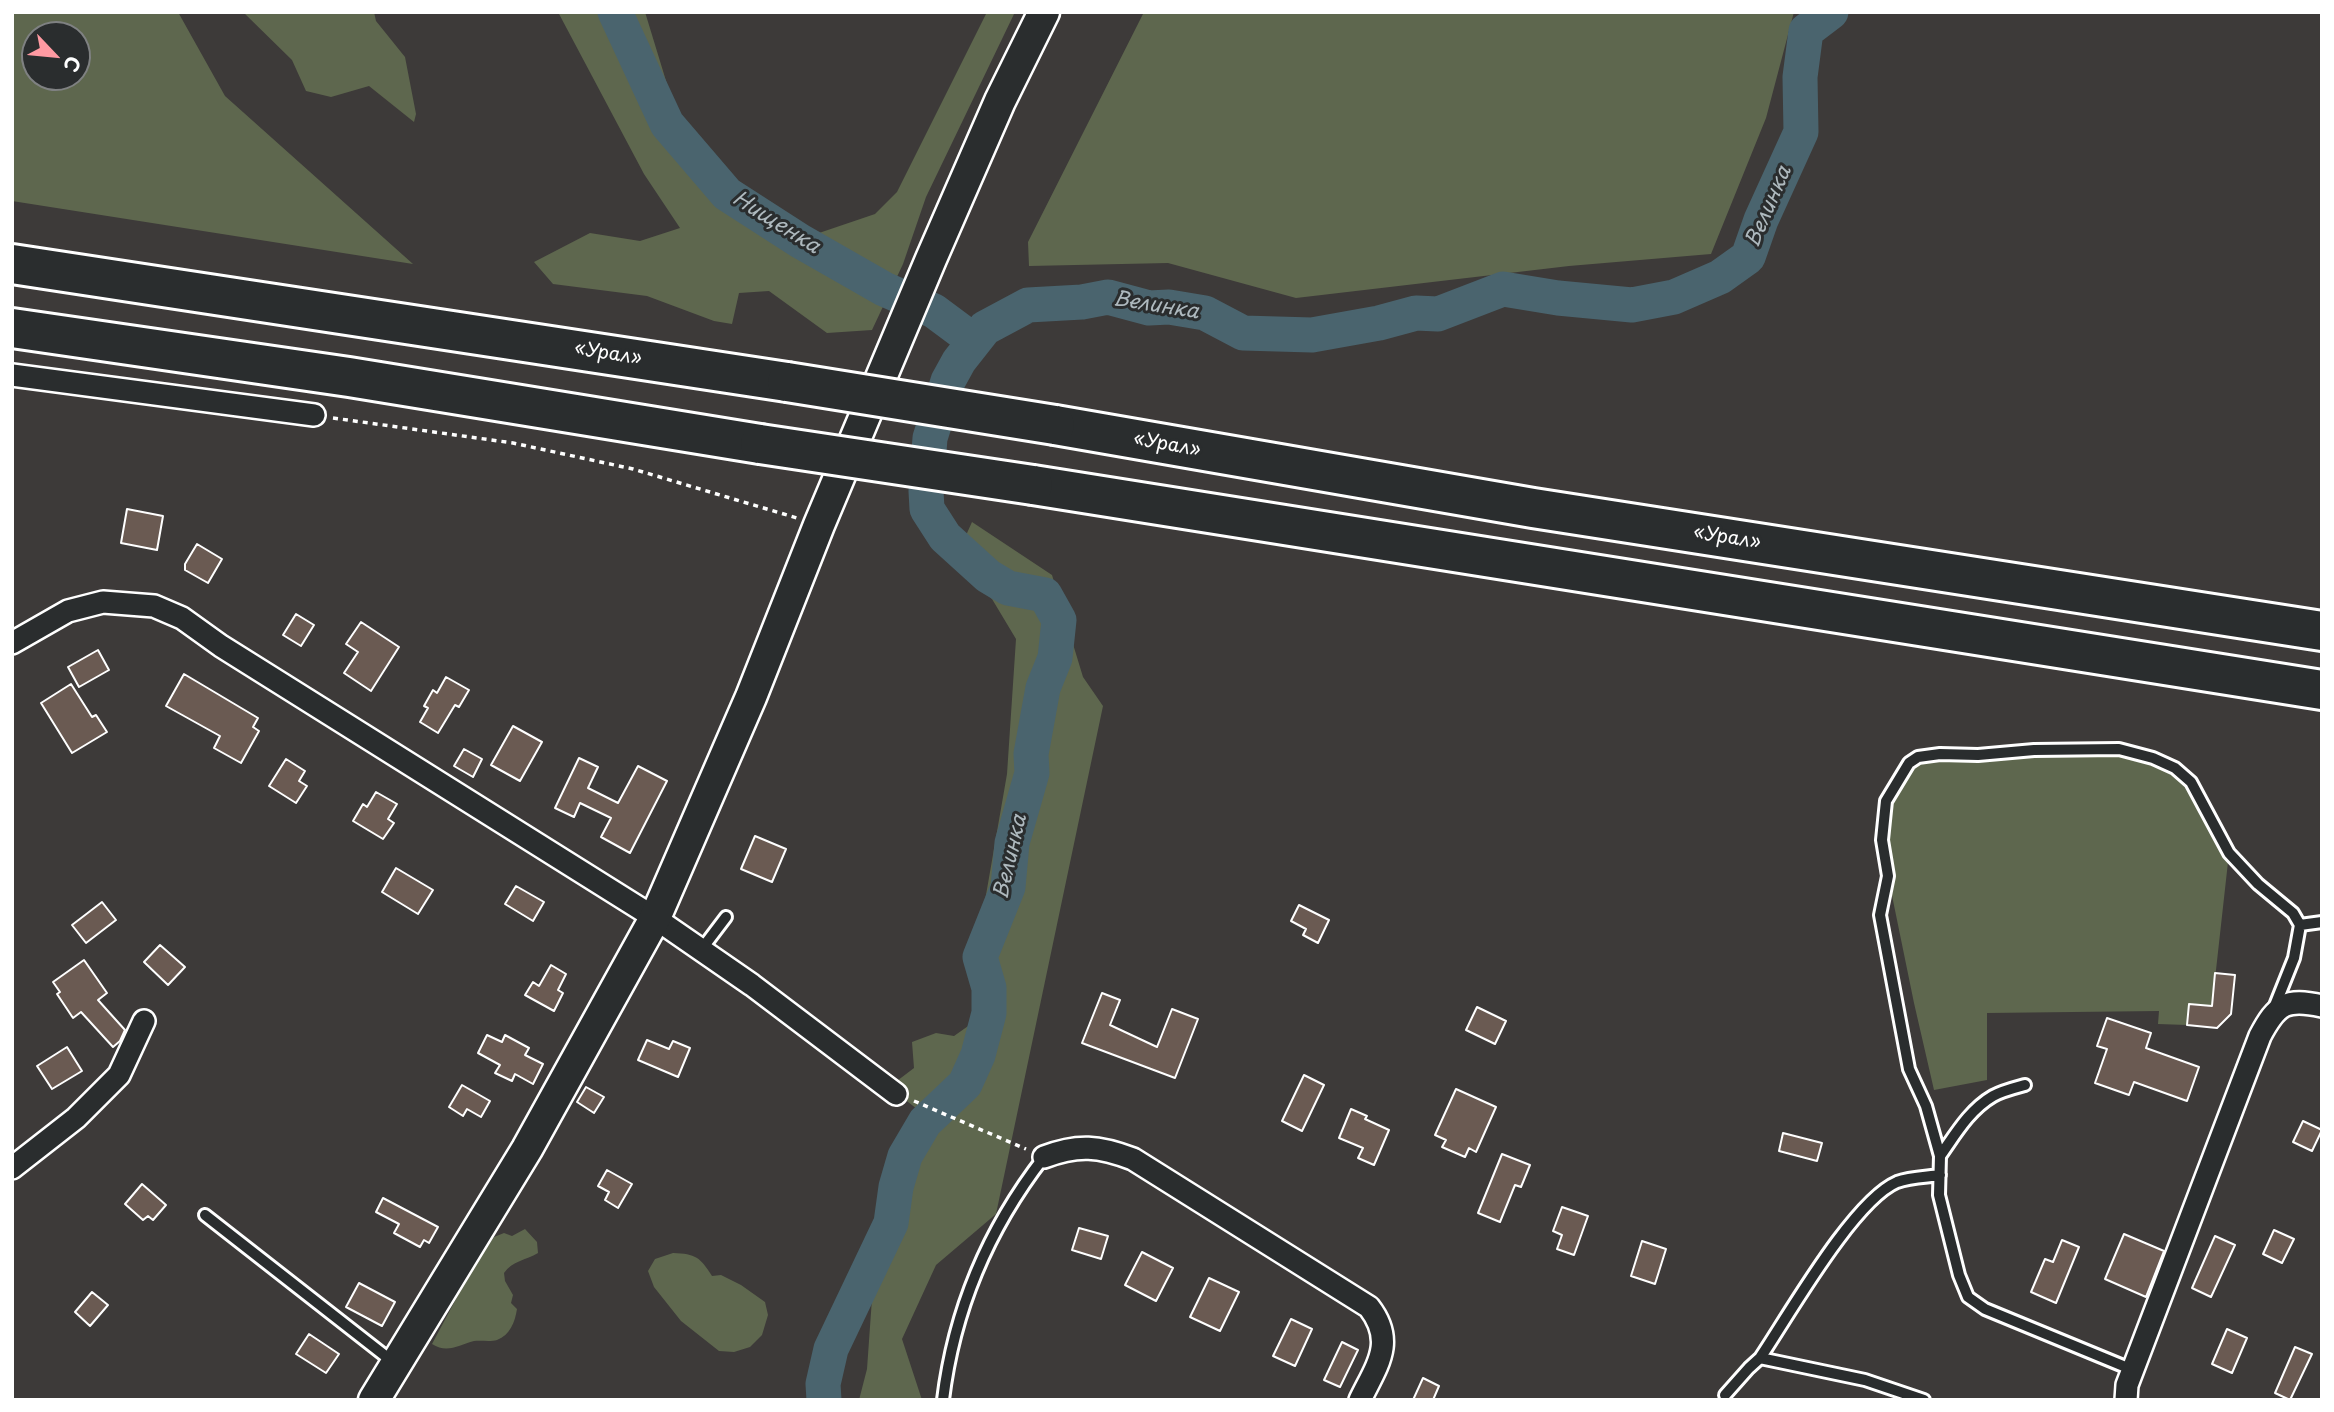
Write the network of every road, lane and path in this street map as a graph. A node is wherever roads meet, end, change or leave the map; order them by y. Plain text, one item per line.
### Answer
1 (1044, 12) edge
2 (12, 264) edge
3 (12, 328) edge
4 (12, 374) edge
5 (314, 415) joint
6 (819, 525) junction
7 (2322, 631) edge
8 (12, 643) edge
9 (2322, 690) edge
10 (726, 917) dead end
11 (655, 918) junction
12 (2322, 922) edge
13 (2300, 925) junction
14 (701, 950) junction
15 (2322, 1006) edge
16 (2272, 1014) junction
17 (144, 1021) dead end
18 (2025, 1084) dead end
19 (896, 1094) joint
20 (1044, 1157) junction
21 (1940, 1157) junction
22 (12, 1168) edge
23 (1940, 1175) junction
24 (205, 1215) dead end
25 (1760, 1358) junction
26 (395, 1364) junction
27 (2133, 1370) junction
28 (1725, 1395) dead end
29 (374, 1400) edge
30 (943, 1400) edge
31 (1360, 1400) edge
32 (1924, 1400) edge
33 (2126, 1400) edge

1 - 6 street
2 - 7 highway, «Урал», bridge
3 - 9 highway, bridge
4 - 5 street
5 - 6 path
6 - 11 street
8 - 11 street
10 - 14 lane
11 - 14 street
11 - 26 street
12 - 13 lane
13 - 16 lane
13 - 21 lane
14 - 19 street
15 - 16 street
16 - 27 street
17 - 22 street
18 - 21 lane
19 - 20 path
20 - 30 lane
20 - 31 street
21 - 23 lane
23 - 25 lane
23 - 27 lane
24 - 26 lane
25 - 28 lane
25 - 32 lane
26 - 29 street
27 - 33 street

